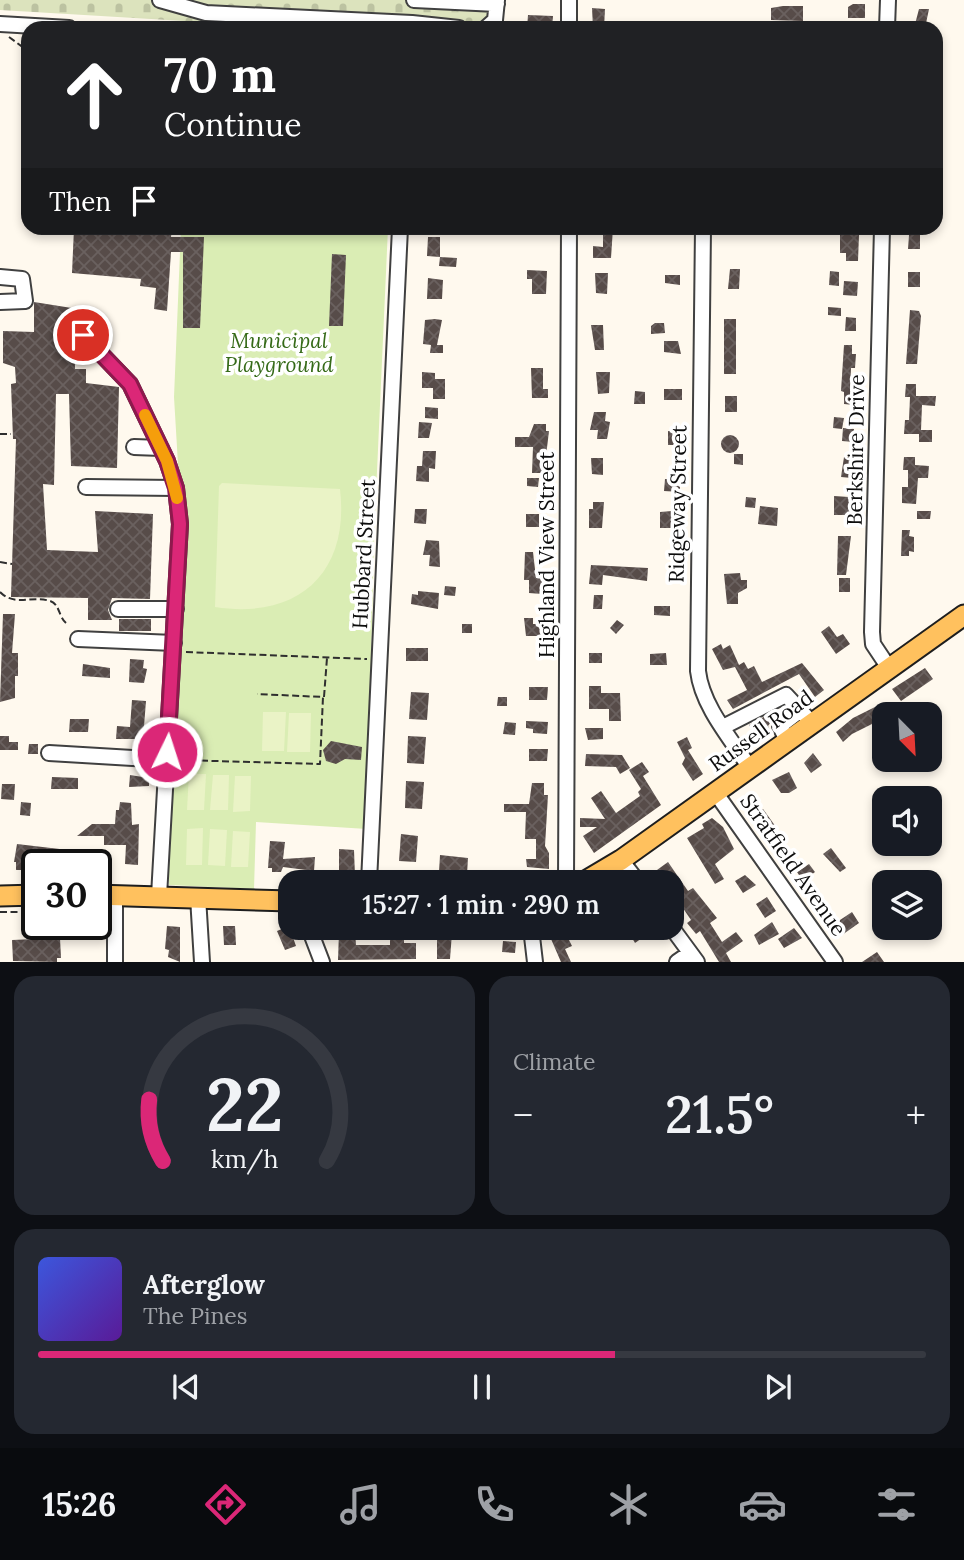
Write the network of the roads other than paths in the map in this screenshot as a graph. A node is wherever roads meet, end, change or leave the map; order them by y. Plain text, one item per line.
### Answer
1 (160, 0) edge
2 (250, 0) edge
3 (414, 0) edge
4 (569, 0) edge
5 (888, 0) edge
6 (497, 2) edge
7 (230, 13) junction
8 (342, 21) edge
9 (494, 21) edge
10 (569, 21) edge
11 (887, 21) edge
12 (0, 24) edge
13 (21, 25) edge
14 (400, 235) edge
15 (569, 235) edge
16 (703, 235) edge
17 (882, 235) edge
18 (0, 276) edge
19 (0, 302) edge
20 (83, 335) dead end
21 (134, 447) dead end
22 (161, 448) junction
23 (86, 487) dead end
24 (176, 488) junction
25 (118, 609) dead end
26 (176, 609) junction
27 (964, 615) edge
28 (78, 639) dead end
29 (180, 647) junction
30 (889, 668) junction
31 (806, 717) junction
32 (723, 727) junction
33 (49, 754) dead end
34 (173, 760) junction
35 (750, 768) junction
36 (715, 792) junction
37 (621, 860) junction
38 (370, 870) edge
39 (566, 870) edge
40 (604, 870) edge
41 (629, 870) edge
42 (21, 895) edge
43 (112, 895) edge
44 (0, 896) edge
45 (159, 896) junction
46 (198, 897) junction
47 (278, 900) edge
48 (112, 939) edge
49 (314, 940) edge
50 (532, 940) edge
51 (681, 940) edge
52 (694, 957) edge
53 (115, 961) edge
54 (202, 961) edge
55 (322, 961) edge
56 (535, 961) edge
57 (677, 961) edge
58 (835, 961) edge

1 - 7 street
2 - 7 street
3 - 6 street
4 - 10 street
5 - 11 street
6 - 9 street
7 - 8 street
12 - 13 street
14 - 38 street, Hubbard Street
15 - 39 street, Highland View Street
16 - 32 street, Ridgeway Street
17 - 30 street, Berkshire Drive
18 - 19 street
20 - 22 street
21 - 22 street
22 - 24 street
23 - 24 street
24 - 26 street
25 - 26 street
26 - 29 street
27 - 30 main road, Russell Road
28 - 29 street
29 - 34 street
30 - 31 main road, Russell Road
31 - 32 street
31 - 35 main road, Russell Road
32 - 35 street, Ridgeway Street
33 - 34 street
34 - 45 street
35 - 36 main road, Russell Road
36 - 37 main road, Russell Road
36 - 58 street, Stratfield Avenue
37 - 40 main road, Russell Road
37 - 41 street
42 - 44 main road
43 - 45 main road
45 - 46 main road
46 - 47 main road
46 - 54 street
48 - 53 street
49 - 55 street
50 - 56 street
51 - 52 street
52 - 57 street

